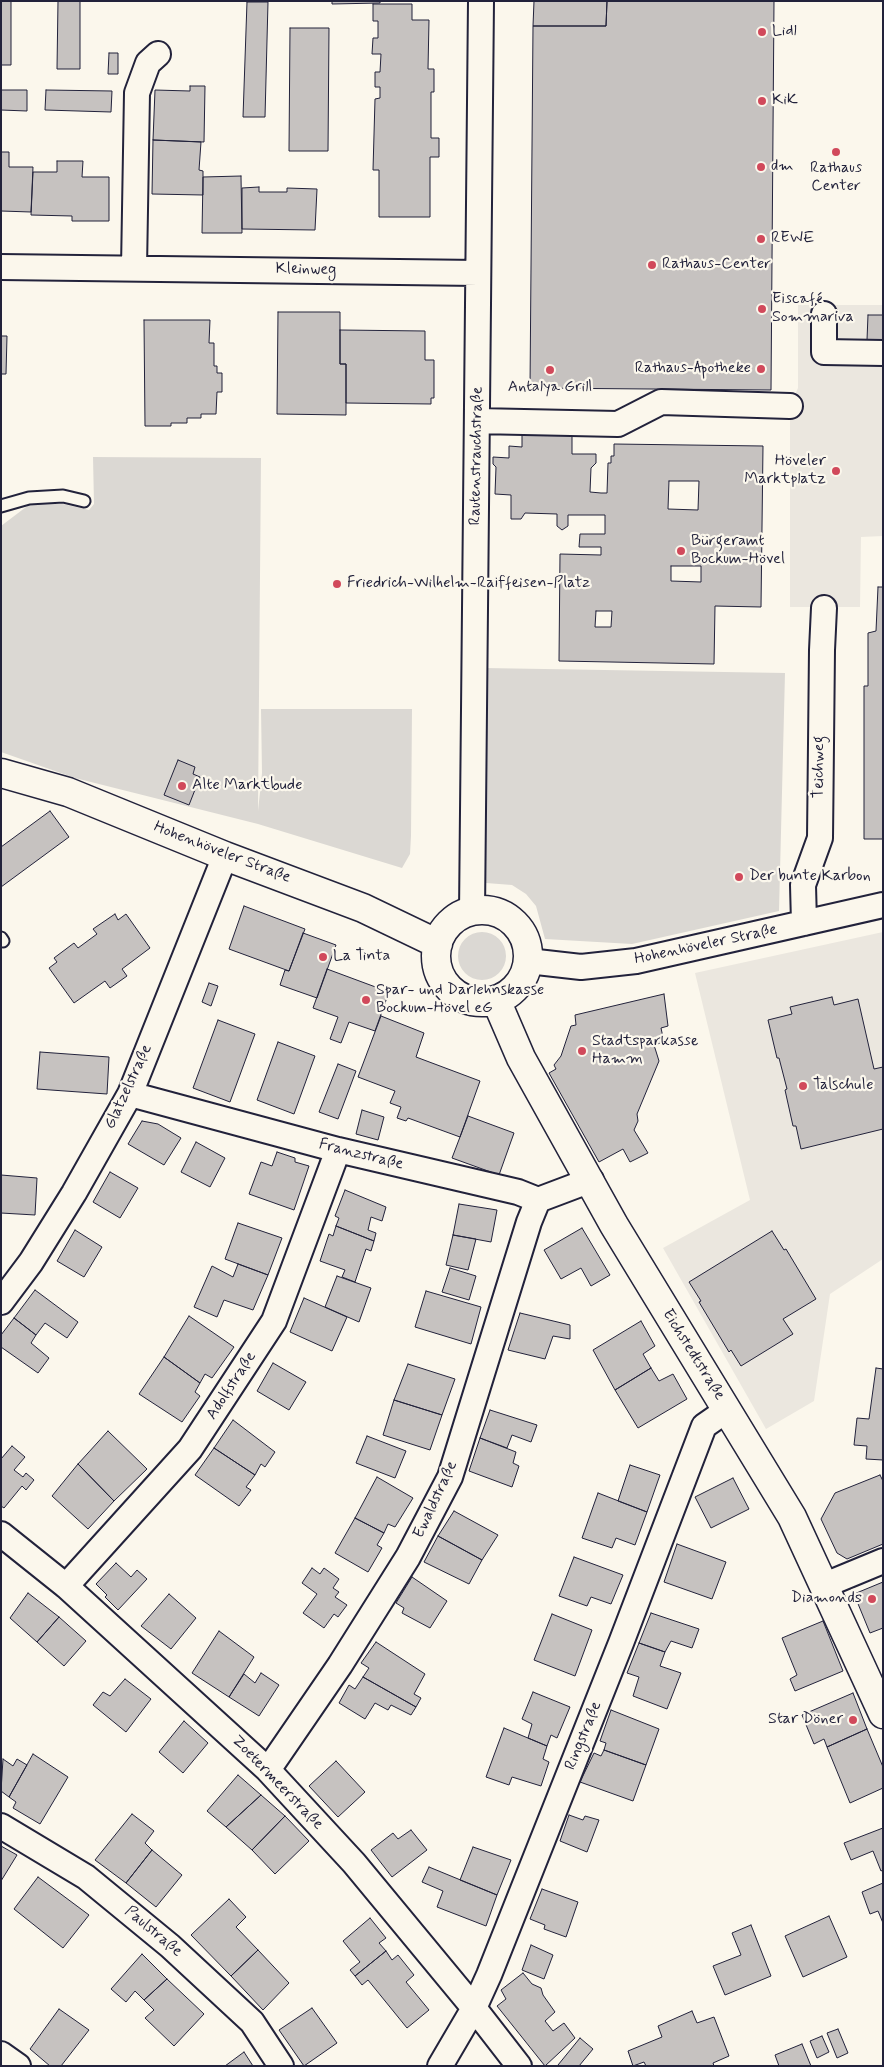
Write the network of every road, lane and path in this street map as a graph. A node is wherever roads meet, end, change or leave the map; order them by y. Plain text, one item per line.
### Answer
1 (481, 1) edge
2 (158, 54) dead end
3 (1, 267) edge
4 (134, 268) junction
5 (478, 273) junction
6 (824, 314) dead end
7 (883, 353) edge
8 (790, 406) dead end
9 (477, 421) junction
10 (84, 501) dead end
11 (1, 506) edge
12 (824, 608) dead end
13 (1, 772) edge
14 (225, 856) junction
15 (883, 905) edge
16 (472, 912) junction
17 (804, 923) junction
18 (438, 944) junction
19 (528, 961) junction
20 (496, 1000) junction
21 (130, 1094) junction
22 (338, 1150) junction
23 (590, 1180) junction
24 (538, 1200) junction
25 (1, 1302) edge
26 (727, 1410) junction
27 (1, 1534) edge
28 (883, 1561) edge
29 (825, 1585) junction
30 (66, 1586) junction
31 (883, 1714) edge
32 (268, 1770) junction
33 (1, 1826) edge
34 (474, 2008) junction
35 (1, 2054) edge
36 (18, 2066) edge
37 (281, 2066) edge
38 (440, 2066) edge
39 (519, 2066) edge

1 - 5 street, Rautenstrauchstraße
2 - 4 street
3 - 4 street, Kleinweg
4 - 5 street, Kleinweg
5 - 9 street, Rautenstrauchstraße
6 - 7 street
8 - 9 street
9 - 16 street, Rautenstrauchstraße
10 - 11 lane
12 - 17 street, Teichweg
13 - 14 street, Hohenhöveler Straße
14 - 18 street, Hohenhöveler Straße
14 - 21 street, Glatzelstraße
15 - 17 street, Hohenhöveler Straße
16 - 18 street
16 - 19 street
17 - 19 street, Hohenhöveler Straße
18 - 20 street
19 - 20 street
20 - 23 street, Eichstedtstraße
21 - 22 street, Franzstraße
21 - 25 street, Glatzelstraße
22 - 24 street, Franzstraße
22 - 30 street, Adolfstraße
23 - 24 street
23 - 26 street, Eichstedtstraße
24 - 32 street, Ewaldstraße
26 - 29 street, Eichstedtstraße
26 - 34 street, Ringstraße
27 - 30 street, Zoetermeerstraße
28 - 29 street
29 - 31 street, Eichstedtstraße
30 - 32 street, Zoetermeerstraße
32 - 34 street, Zoetermeerstraße
33 - 37 street, Paulstraße
34 - 38 street, Ringstraße
34 - 39 street, Zoetermeerstraße
35 - 36 street

